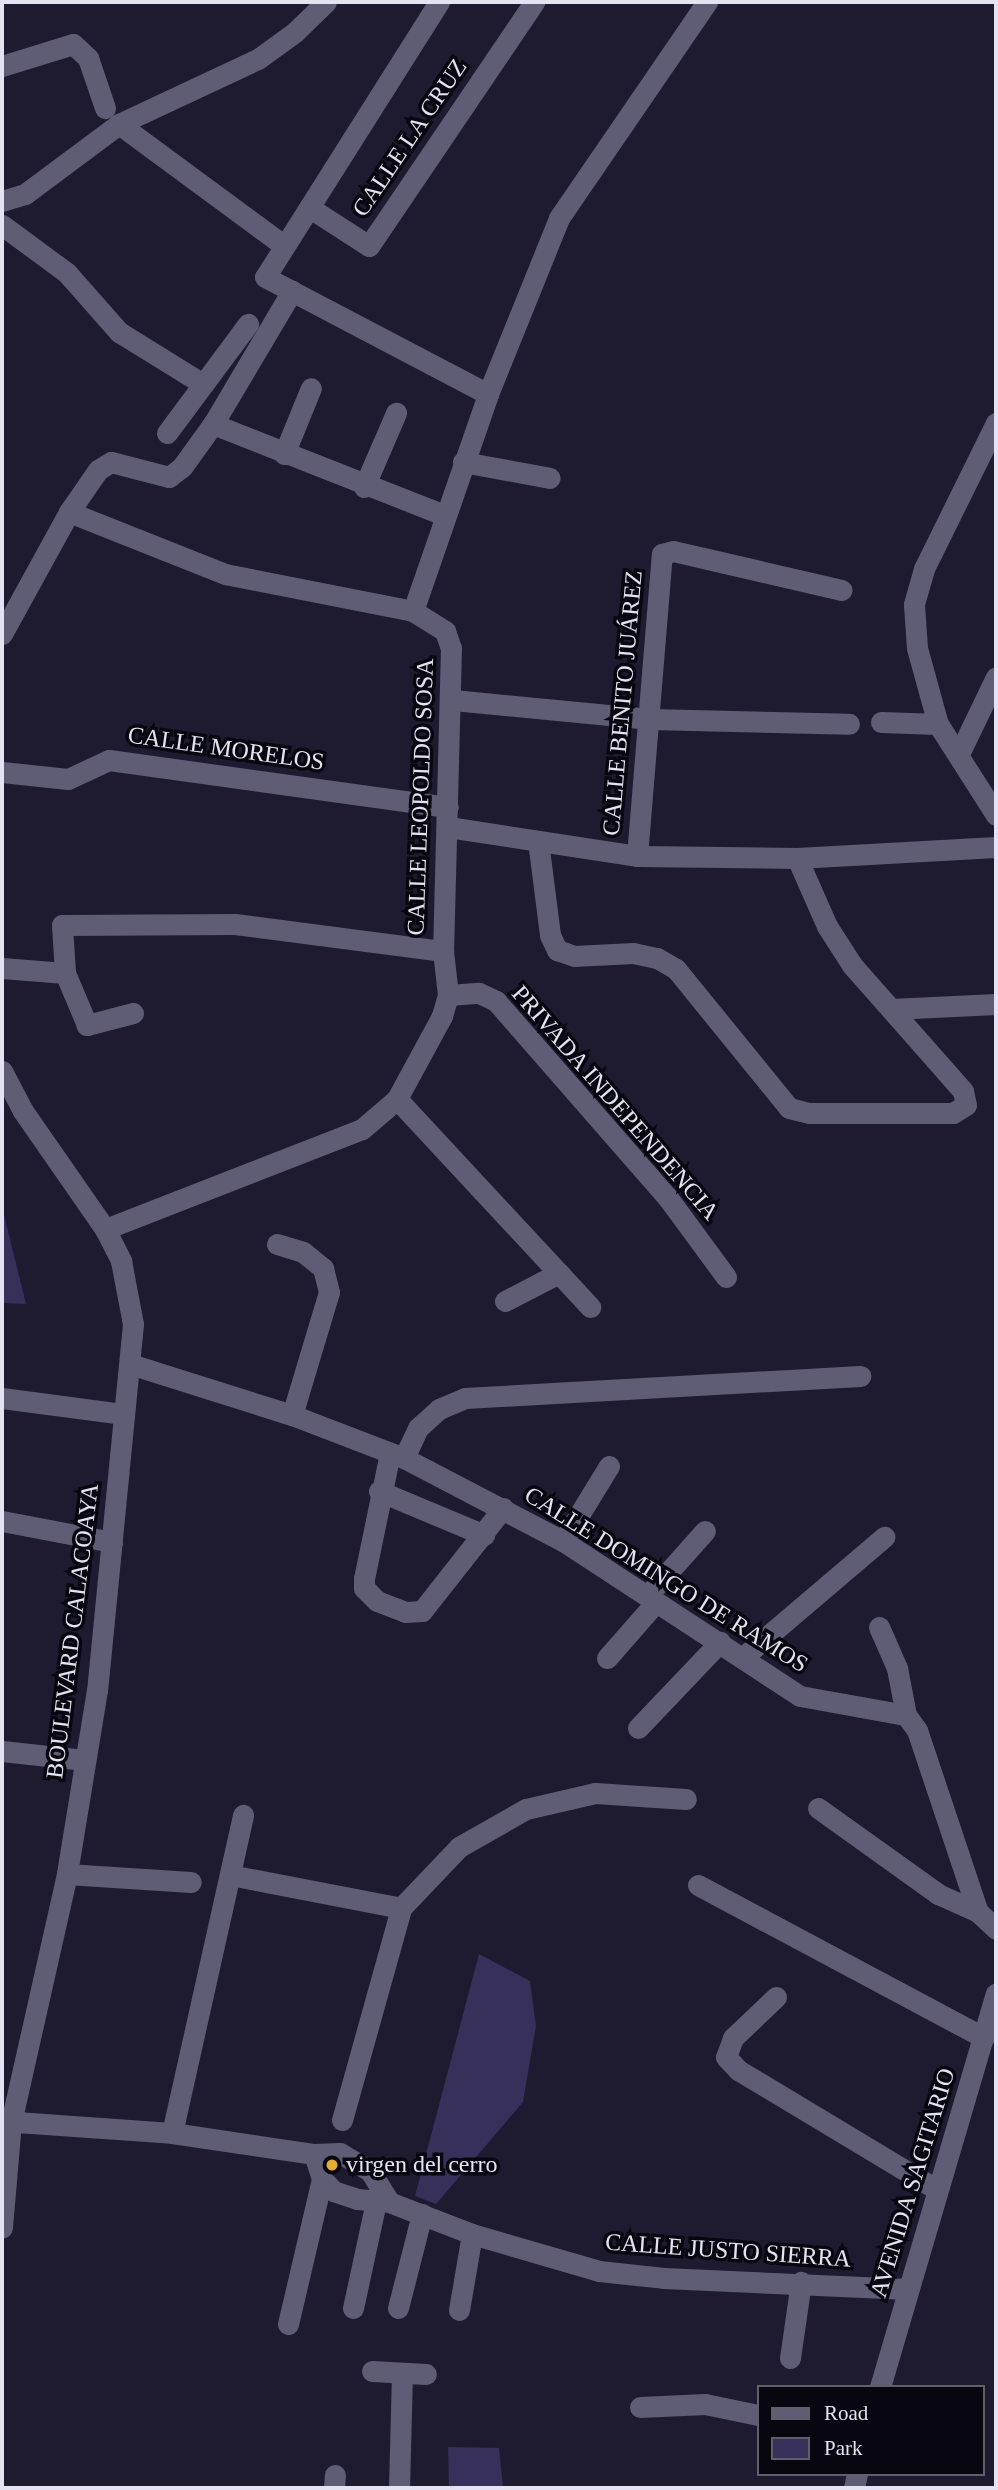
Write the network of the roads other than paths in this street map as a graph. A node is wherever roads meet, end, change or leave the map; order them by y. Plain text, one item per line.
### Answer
1 (326, 2) edge
2 (439, 2) edge
3 (534, 2) edge
4 (707, 2) edge
5 (2, 66) edge
6 (112, 116) junction
7 (2, 201) edge
8 (310, 208) junction
9 (2, 225) edge
10 (284, 245) junction
11 (292, 291) junction
12 (248, 324) dead end
13 (203, 384) junction
14 (311, 388) dead end
15 (488, 394) junction
16 (396, 413) dead end
17 (996, 423) edge
18 (214, 424) junction
19 (167, 433) dead end
20 (284, 454) junction
21 (463, 461) junction
22 (550, 478) dead end
23 (364, 487) junction
24 (69, 512) junction
25 (444, 515) junction
26 (842, 590) dead end
27 (413, 611) junction
28 (2, 634) edge
29 (996, 677) edge
30 (453, 700) junction
31 (650, 719) junction
32 (881, 722) dead end
33 (849, 724) dead end
34 (938, 724) junction
35 (959, 754) junction
36 (2, 772) edge
37 (996, 815) edge
38 (448, 817) junction
39 (538, 841) junction
40 (996, 847) edge
41 (636, 856) junction
42 (797, 858) junction
43 (443, 951) junction
44 (2, 968) edge
45 (65, 973) junction
46 (448, 995) junction
47 (996, 1003) edge
48 (891, 1009) junction
49 (133, 1013) dead end
50 (2, 1071) edge
51 (397, 1098) junction
52 (105, 1229) junction
53 (277, 1244) dead end
54 (559, 1273) junction
55 (726, 1277) dead end
56 (505, 1300) dead end
57 (590, 1307) dead end
58 (130, 1364) junction
59 (860, 1376) dead end
60 (2, 1398) edge
61 (124, 1414) junction
62 (292, 1415) junction
63 (397, 1456) junction
64 (609, 1465) dead end
65 (379, 1491) junction
66 (503, 1508) junction
67 (2, 1521) edge
68 (705, 1531) dead end
69 (484, 1535) junction
70 (884, 1537) dead end
71 (563, 1541) junction
72 (112, 1542) junction
73 (652, 1599) junction
74 (878, 1627) dead end
75 (720, 1642) junction
76 (607, 1658) dead end
77 (742, 1658) junction
78 (906, 1715) junction
79 (638, 1728) dead end
80 (2, 1751) edge
81 (85, 1760) junction
82 (686, 1799) dead end
83 (818, 1808) dead end
84 (243, 1815) dead end
85 (67, 1874) junction
86 (229, 1875) junction
87 (191, 1882) dead end
88 (698, 1885) dead end
89 (401, 1908) junction
90 (978, 1912) junction
91 (996, 1929) edge
92 (996, 1994) edge
93 (776, 1997) dead end
94 (984, 2038) junction
95 (342, 2120) dead end
96 (6, 2122) edge
97 (172, 2133) junction
98 (314, 2154) junction
99 (322, 2179) junction
100 (936, 2189) junction
101 (382, 2202) junction
102 (422, 2214) junction
103 (2, 2228) edge
104 (472, 2234) junction
105 (801, 2282) junction
106 (908, 2289) junction
107 (353, 2308) dead end
108 (398, 2308) dead end
109 (459, 2310) dead end
110 (288, 2323) dead end
111 (790, 2358) dead end
112 (372, 2371) dead end
113 (402, 2373) junction
114 (426, 2374) dead end
115 (881, 2385) edge
116 (640, 2407) dead end
117 (757, 2416) edge
118 (399, 2488) edge

1 - 6 street
2 - 8 street
3 - 8 street, CALLE LA CRUZ
4 - 15 street
5 - 6 street
6 - 7 street
6 - 10 street
8 - 10 street
9 - 13 street
10 - 11 street
11 - 15 street
11 - 18 street
12 - 13 street
13 - 19 street
14 - 20 street
15 - 21 street
16 - 23 street
17 - 34 street
18 - 20 street
18 - 24 street
20 - 23 street
21 - 22 street
21 - 25 street
23 - 25 street
24 - 27 street
24 - 28 street
25 - 27 street
26 - 31 street, CALLE BENITO JUÁREZ
27 - 30 street, CALLE LEOPOLDO SOSA
29 - 35 street
30 - 31 street
30 - 38 street, CALLE LEOPOLDO SOSA
31 - 33 street
31 - 41 street, CALLE BENITO JUÁREZ
32 - 34 street
34 - 35 street
35 - 37 street
36 - 38 street, CALLE MORELOS
38 - 39 street, CALLE MORELOS
38 - 43 street, CALLE LEOPOLDO SOSA
39 - 41 street, CALLE MORELOS
39 - 48 street
40 - 42 street, CALLE MORELOS
41 - 42 street, CALLE MORELOS
42 - 48 street
43 - 45 street
43 - 46 street, CALLE LEOPOLDO SOSA
44 - 45 street
45 - 49 street
46 - 51 street, CALLE LEOPOLDO SOSA
46 - 55 street, PRIVADA INDEPENDENCIA
47 - 48 street
50 - 52 street, BOULEVARD CALACOAYA
51 - 52 street, CALLE LEOPOLDO SOSA
51 - 54 street
52 - 58 street, BOULEVARD CALACOAYA
53 - 62 street
54 - 56 street
54 - 57 street
58 - 61 street, BOULEVARD CALACOAYA
58 - 62 street, CALLE DOMINGO DE RAMOS
59 - 63 street
60 - 61 street
61 - 72 street, BOULEVARD CALACOAYA
62 - 63 street, CALLE DOMINGO DE RAMOS
63 - 65 street
63 - 66 street, CALLE DOMINGO DE RAMOS
64 - 71 street
65 - 69 street
65 - 69 street
66 - 69 street
66 - 71 street, CALLE DOMINGO DE RAMOS
67 - 72 street
68 - 73 street
70 - 77 street
71 - 73 street, CALLE DOMINGO DE RAMOS
72 - 81 street, BOULEVARD CALACOAYA
73 - 75 street, CALLE DOMINGO DE RAMOS
73 - 76 street
74 - 78 street
75 - 77 street, CALLE DOMINGO DE RAMOS
75 - 79 street
77 - 78 street, CALLE DOMINGO DE RAMOS
78 - 90 street
80 - 81 street
81 - 85 street, BOULEVARD CALACOAYA
82 - 89 street
83 - 90 street
84 - 86 street
85 - 87 street
85 - 96 street, BOULEVARD CALACOAYA
86 - 89 street
86 - 97 street
88 - 94 street
89 - 95 street
90 - 91 street
92 - 94 street, AVENIDA SAGITARIO
93 - 100 street
94 - 100 street, AVENIDA SAGITARIO
96 - 97 street
96 - 103 street, BOULEVARD CALACOAYA
97 - 98 street
98 - 99 street
98 - 101 street
99 - 101 street, CALLE JUSTO SIERRA
99 - 110 street
100 - 106 street, AVENIDA SAGITARIO
101 - 102 street, CALLE JUSTO SIERRA
101 - 107 street
102 - 104 street, CALLE JUSTO SIERRA
102 - 108 street
104 - 105 street, CALLE JUSTO SIERRA
104 - 109 street
105 - 106 street, CALLE JUSTO SIERRA
105 - 111 street
106 - 115 street, AVENIDA SAGITARIO
112 - 113 street
113 - 114 street
113 - 118 street
116 - 117 street

